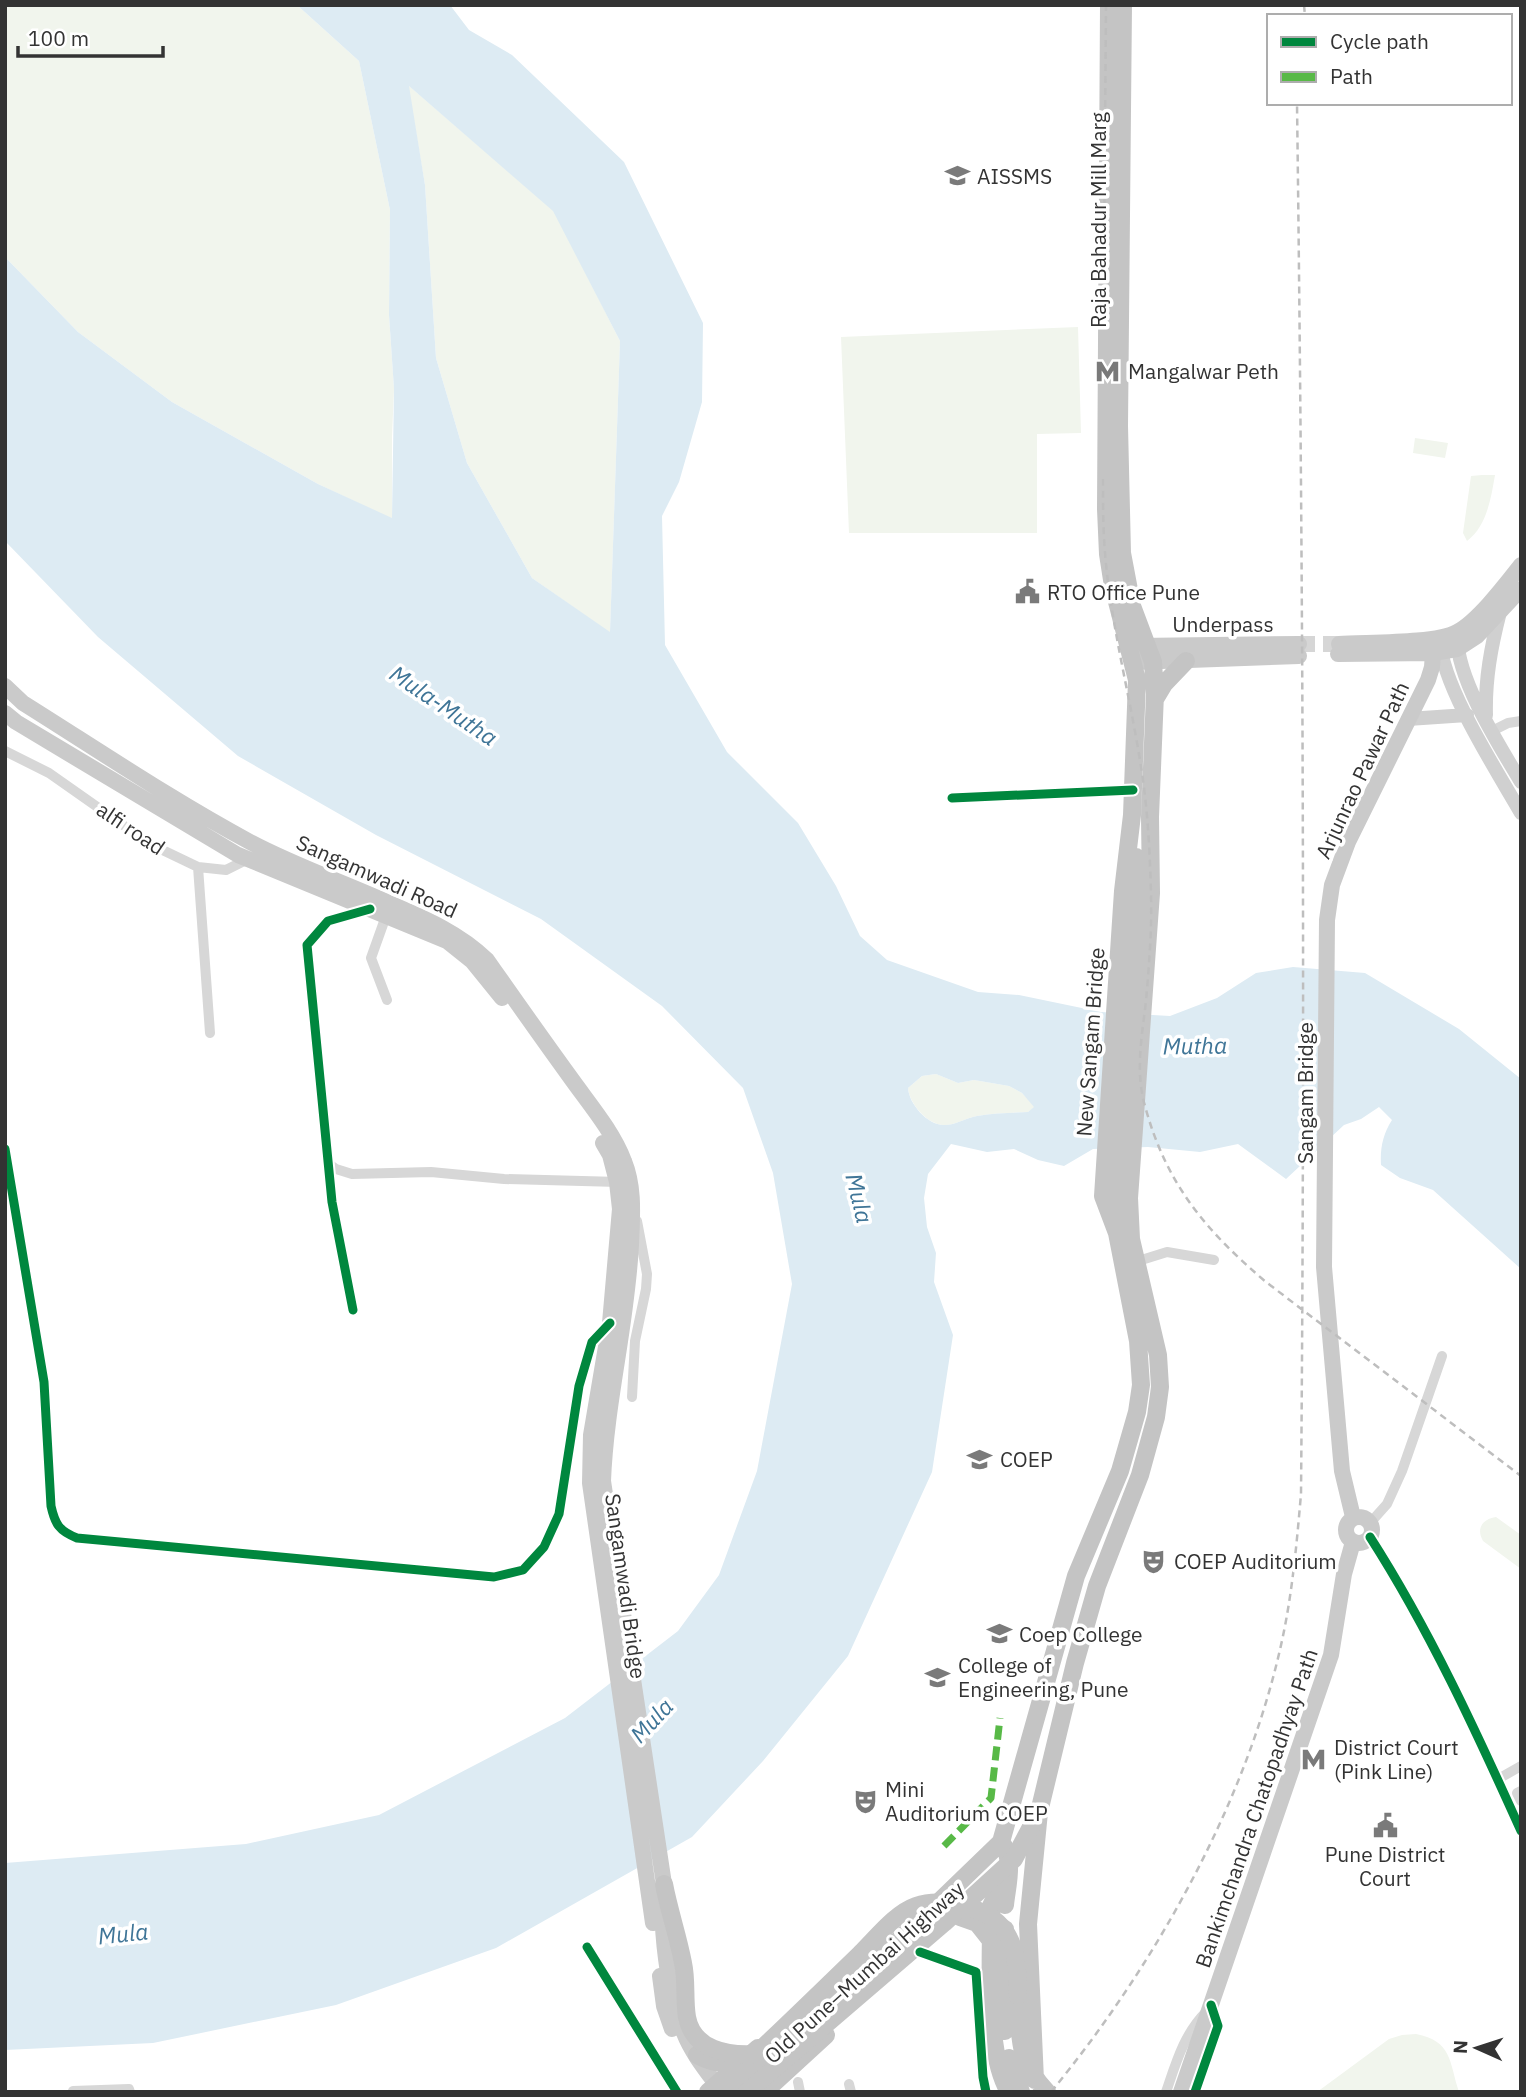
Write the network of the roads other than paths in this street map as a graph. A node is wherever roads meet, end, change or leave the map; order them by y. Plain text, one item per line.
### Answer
1 (1109, 5) edge
2 (1122, 5) edge
3 (1114, 244) junction
4 (1521, 565) edge
5 (1519, 593) edge
6 (1500, 612) junction
7 (1436, 648) junction
8 (1339, 649) tunnel mouth
9 (1141, 654) junction
10 (1186, 661) junction
11 (5, 686) edge
12 (1154, 700) junction
13 (5, 713) edge
14 (1467, 715) junction
15 (1408, 719) junction
16 (1521, 722) edge
17 (1489, 725) junction
18 (5, 751) edge
19 (1521, 782) edge
20 (1133, 790) junction
21 (952, 798) dead end
22 (1521, 813) edge
23 (253, 852) junction
24 (1143, 860) junction
25 (198, 867) junction
26 (1137, 892) junction
27 (370, 909) junction
28 (386, 916) junction
29 (1327, 920) joint
30 (387, 1000) dead end
31 (210, 1032) dead end
32 (5, 1149) edge
33 (329, 1164) junction
34 (624, 1181) junction
35 (1116, 1197) junction
36 (626, 1207) junction
37 (1214, 1260) dead end
38 (1135, 1262) junction
39 (353, 1310) dead end
40 (617, 1325) junction
41 (1443, 1356) dead end
42 (632, 1397) dead end
43 (600, 1515) junction
44 (1353, 1517) junction
45 (1370, 1530) junction
46 (1353, 1542) junction
47 (1521, 1766) edge
48 (1497, 1779) junction
49 (1521, 1791) edge
50 (1521, 1801) edge
51 (1039, 1812) junction
52 (1521, 1831) edge
53 (1001, 1842) junction
54 (985, 1857) junction
55 (664, 1884) junction
56 (1001, 1890) junction
57 (960, 1917) junction
58 (920, 1920) junction
59 (992, 1942) junction
60 (587, 1947) dead end
61 (920, 1952) junction
62 (1212, 2005) junction
63 (681, 2038) junction
64 (697, 2055) junction
65 (800, 2058) junction
66 (748, 2059) junction
67 (1035, 2088) edge
68 (718, 2090) edge
69 (73, 2091) edge
70 (130, 2092) edge
71 (677, 2092) edge
72 (738, 2092) edge
73 (747, 2092) edge
74 (764, 2092) edge
75 (986, 2092) edge
76 (1009, 2092) edge
77 (1166, 2092) edge
78 (1181, 2092) edge
79 (1195, 2092) edge

1 - 3 highway, Raja Bahadur Mill Marg
2 - 3 highway, Raja Bahadur Mill Marg
3 - 9 highway, Raja Bahadur Mill Marg
4 - 7 main road
5 - 6 main road
6 - 7 main road
6 - 17 main road
7 - 8 main road
7 - 14 main road
7 - 15 main road, Arjunrao Pawar Path
7 - 17 main road
9 - 10 main road, Underpass
9 - 10 main road, Underpass
9 - 12 highway, Raja Bahadur Mill Marg
9 - 20 highway, Raja Bahadur Mill Marg
10 - 12 highway
11 - 23 main road, Sangamwadi Road
12 - 24 highway, Raja Bahadur Mill Marg
13 - 23 main road, Sangamwadi Road
14 - 15 main road
14 - 22 main road
15 - 29 main road, Arjunrao Pawar Path
16 - 17 street
17 - 19 main road
18 - 25 street, alfi road
20 - 21 street
20 - 24 highway, Raja Bahadur Mill Marg
20 - 26 highway, Raja Bahadur Mill Marg
23 - 25 street, alfi road
23 - 27 main road, Sangamwadi Road
23 - 34 main road, Sangamwadi Road
24 - 26 highway, Raja Bahadur Mill Marg
25 - 31 street
26 - 35 highway
26 - 35 highway, New Sangam Bridge
27 - 28 main road, Sangamwadi Road
27 - 33 street
28 - 30 street
28 - 34 main road, Sangamwadi Road
29 - 44 main road, Sangam Bridge
32 - 40 street
33 - 34 street
33 - 39 street
34 - 36 main road, Sangamwadi Road
35 - 38 highway
35 - 53 highway
36 - 40 main road, Sangamwadi Bridge
36 - 42 street
37 - 38 street
38 - 51 highway
40 - 43 main road, Sangamwadi Bridge
41 - 45 street
43 - 55 main road, Sangamwadi Bridge
43 - 63 main road, Sangamwadi Bridge
44 - 45 main road
44 - 46 main road
45 - 46 main road
45 - 48 street
46 - 62 main road, Bankimchandra Chatopadhyay Path
47 - 48 street
48 - 52 street
49 - 50 street
51 - 67 highway
51 - 73 highway, bridge
53 - 54 highway
53 - 56 highway
54 - 56 highway, Old Pune–Mumbai Highway
54 - 58 highway
55 - 63 main road, Sangamwadi Bridge
55 - 66 highway, bridge
56 - 57 highway, Old Pune–Mumbai Highway
56 - 59 highway, Old Pune–Mumbai Highway
56 - 67 highway
57 - 59 highway
57 - 61 highway, Old Pune–Mumbai Highway
58 - 66 highway
58 - 68 highway
59 - 76 highway, Old Pune–Mumbai Highway
60 - 71 street
61 - 65 highway, Old Pune–Mumbai Highway
61 - 75 street
62 - 77 street, Bankimchandra Chatopadhyay Path
62 - 78 main road
62 - 79 street, Bankimchandra Chatopadhyay Path
63 - 64 main road, Sangamwadi Bridge
63 - 68 main road, Sangamwadi Bridge
64 - 66 highway
64 - 68 main road, Sangamwadi Bridge
65 - 72 highway
65 - 74 highway, Old Pune–Mumbai Highway
66 - 67 highway, bridge
66 - 68 highway
69 - 70 street

